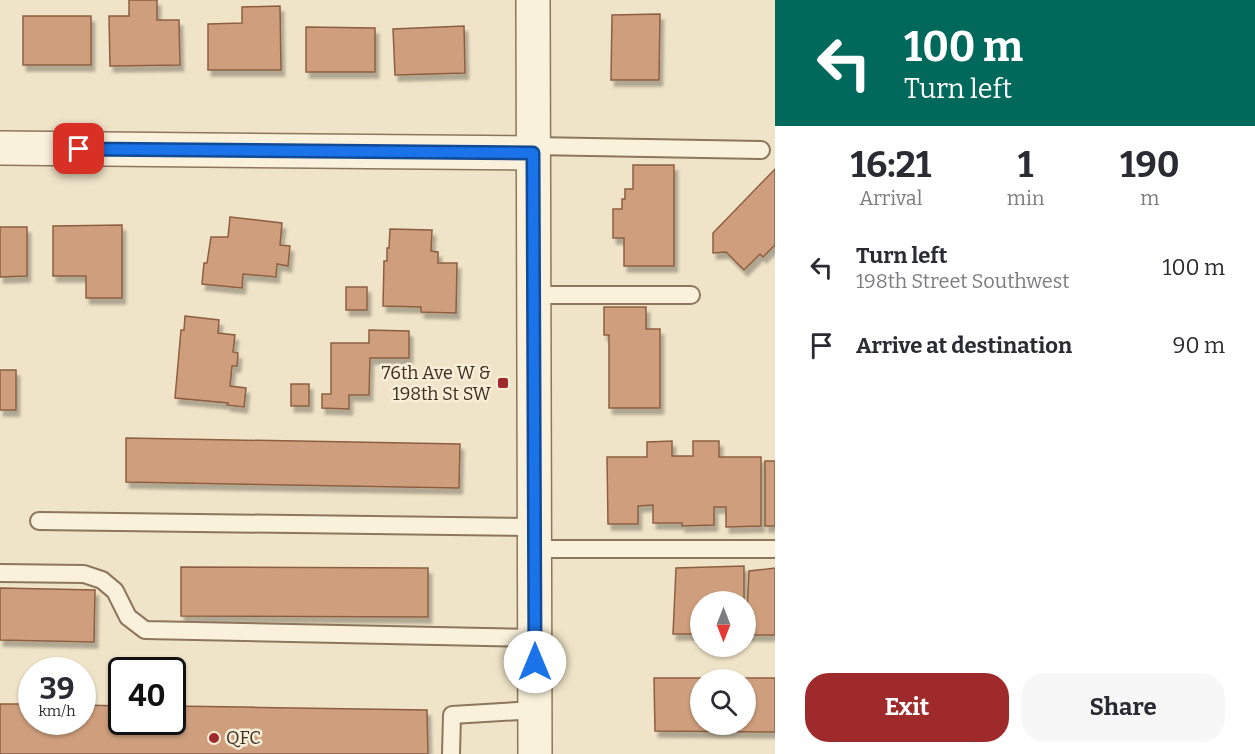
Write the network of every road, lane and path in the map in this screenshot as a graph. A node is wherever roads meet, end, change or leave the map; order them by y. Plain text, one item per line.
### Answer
1 (533, 0) edge
2 (0, 148) edge
3 (533, 150) junction
4 (761, 150) dead end
5 (533, 295) junction
6 (691, 295) dead end
7 (39, 521) dead end
8 (534, 538) junction
9 (775, 549) edge
10 (0, 573) edge
11 (535, 638) junction
12 (535, 710) junction
13 (451, 754) edge
14 (535, 754) edge

1 - 3 street
2 - 3 street
3 - 4 lane
3 - 5 street
5 - 6 lane
5 - 8 street
7 - 8 lane
8 - 9 lane
8 - 11 street
10 - 11 lane
11 - 12 street
12 - 13 lane
12 - 14 street

